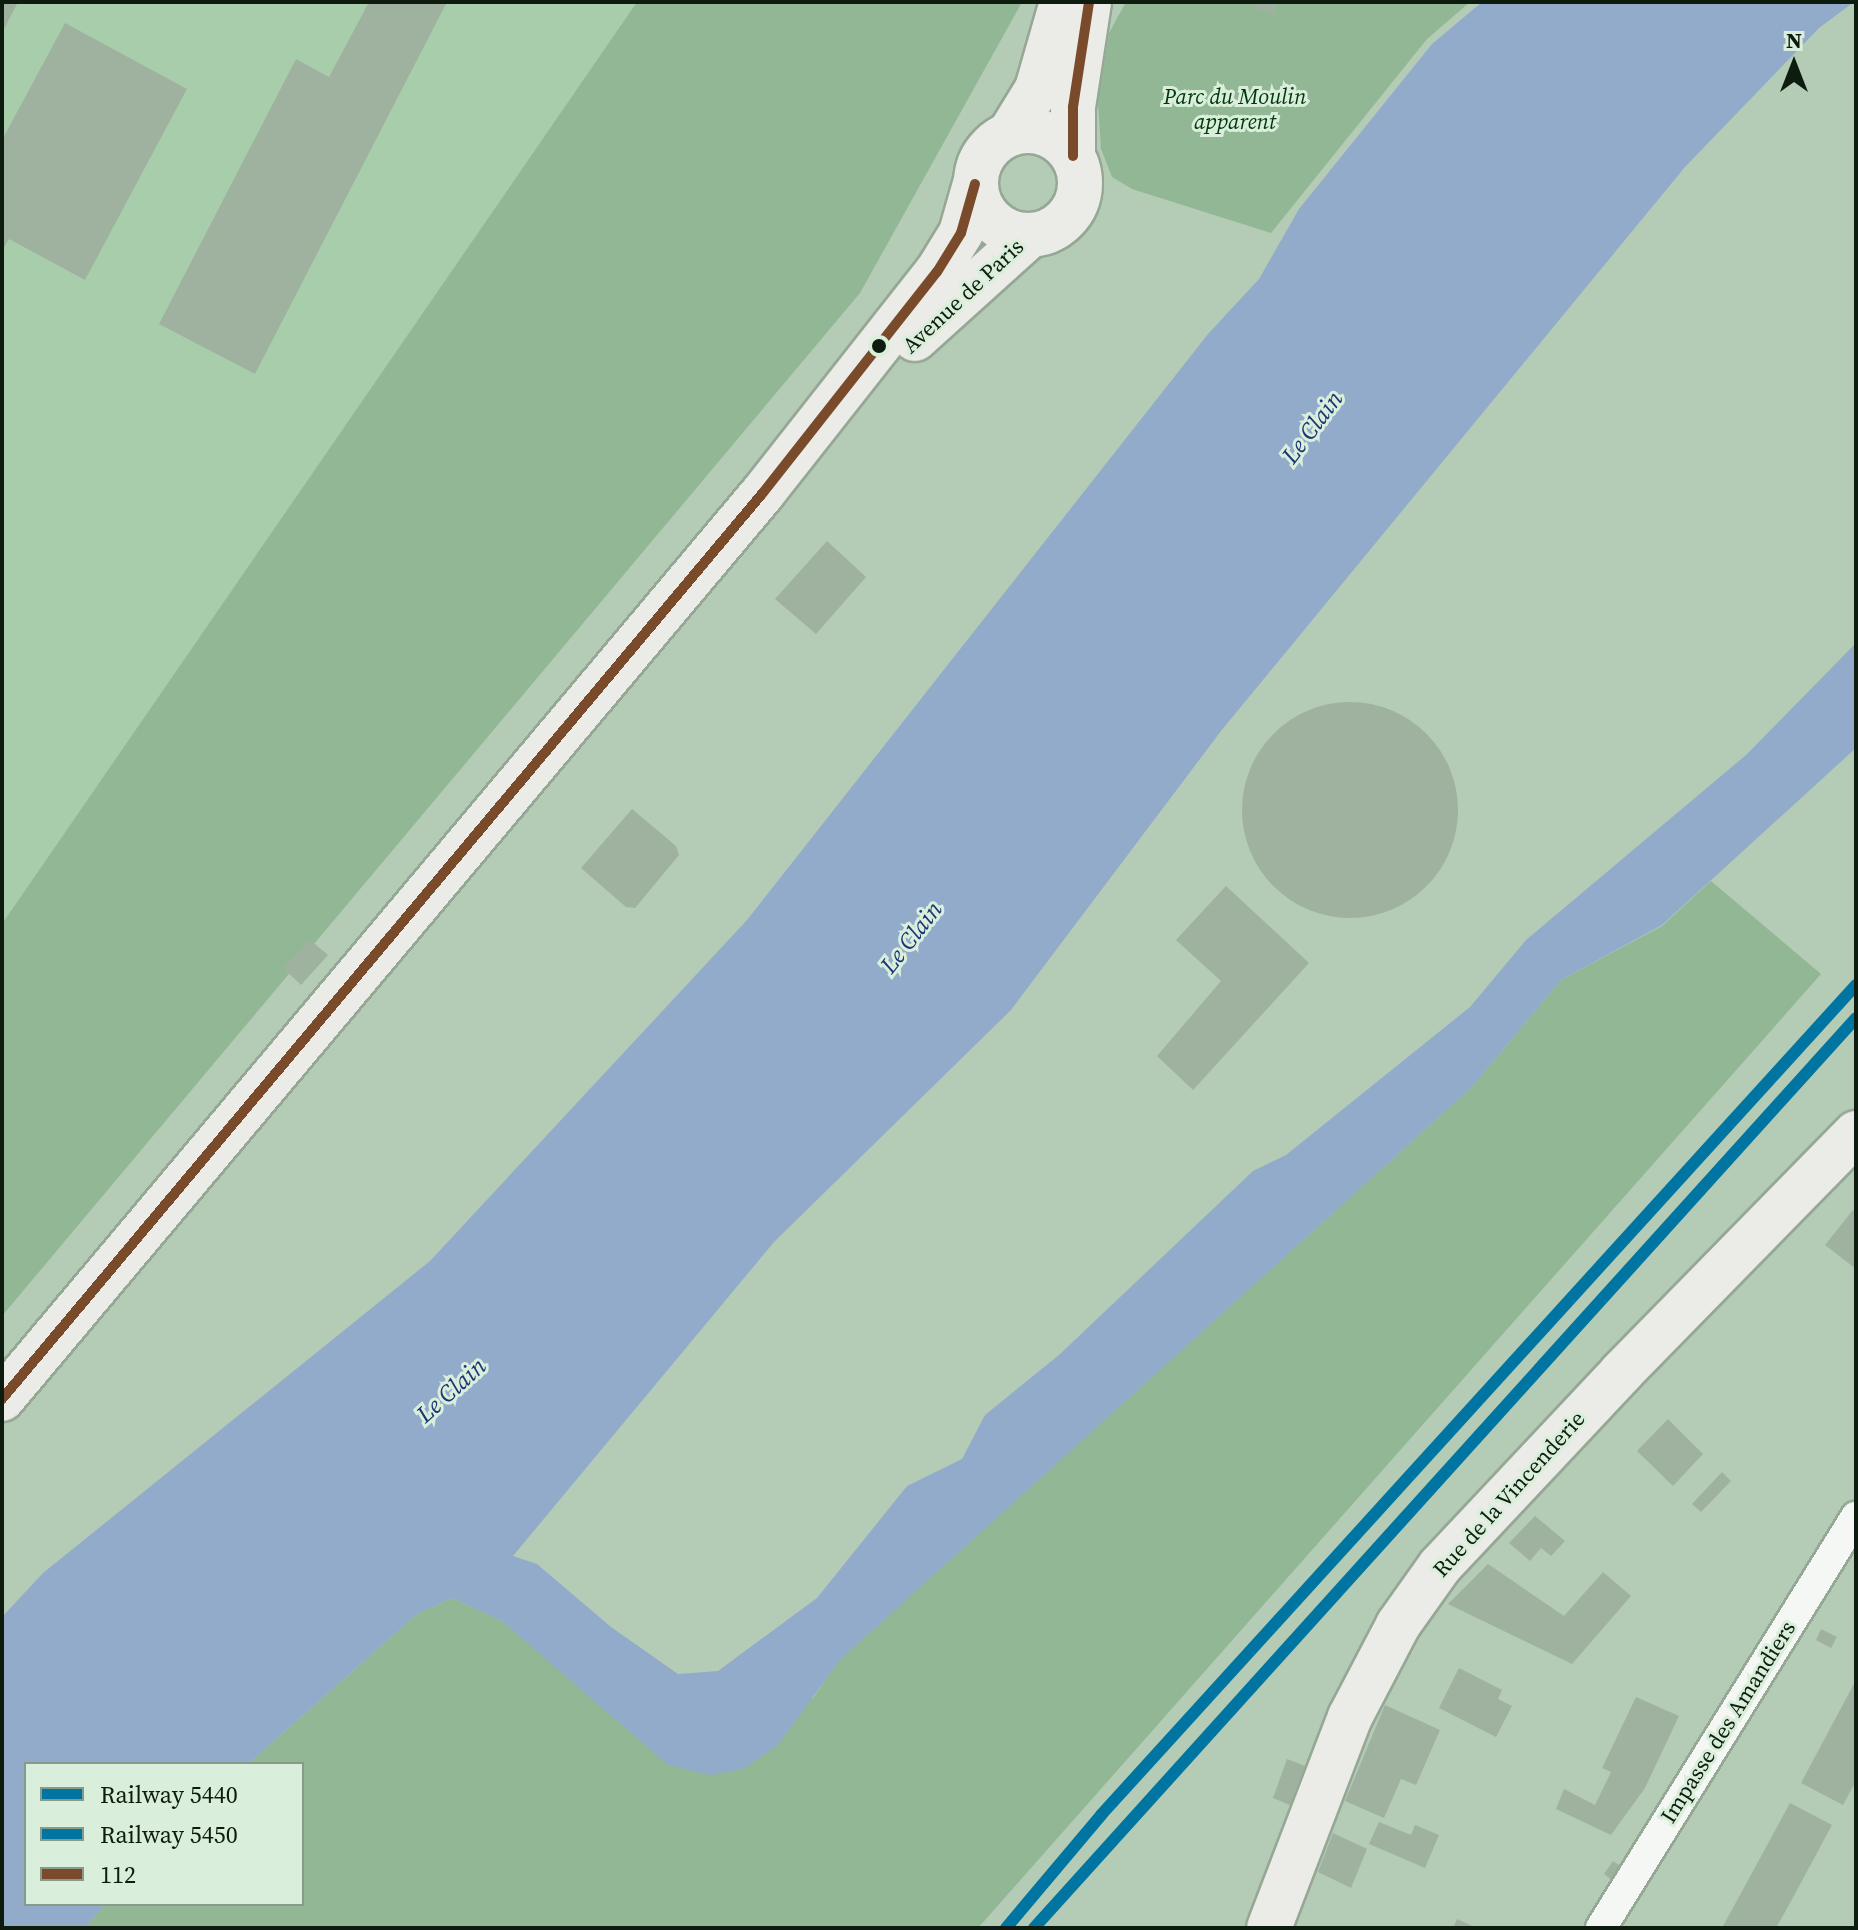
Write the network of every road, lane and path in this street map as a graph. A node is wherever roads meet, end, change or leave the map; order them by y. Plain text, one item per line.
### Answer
1 (1062, 2) edge
2 (1089, 2) edge
3 (1010, 133) junction
4 (1073, 156) junction
5 (975, 184) junction
6 (1030, 235) junction
7 (762, 494) junction
8 (1856, 1133) edge
9 (2, 1399) edge
10 (1856, 1517) edge
11 (1269, 1928) edge
12 (1601, 1928) edge

1 - 3 main road
2 - 4 main road
3 - 4 main road
3 - 5 main road
4 - 6 main road
5 - 6 main road
5 - 7 main road, Avenue de Paris
6 - 7 main road, Avenue de Paris
7 - 9 main road, Avenue de Paris
8 - 11 main road, Rue de la Vincenderie
10 - 12 street, Impasse des Amandiers

